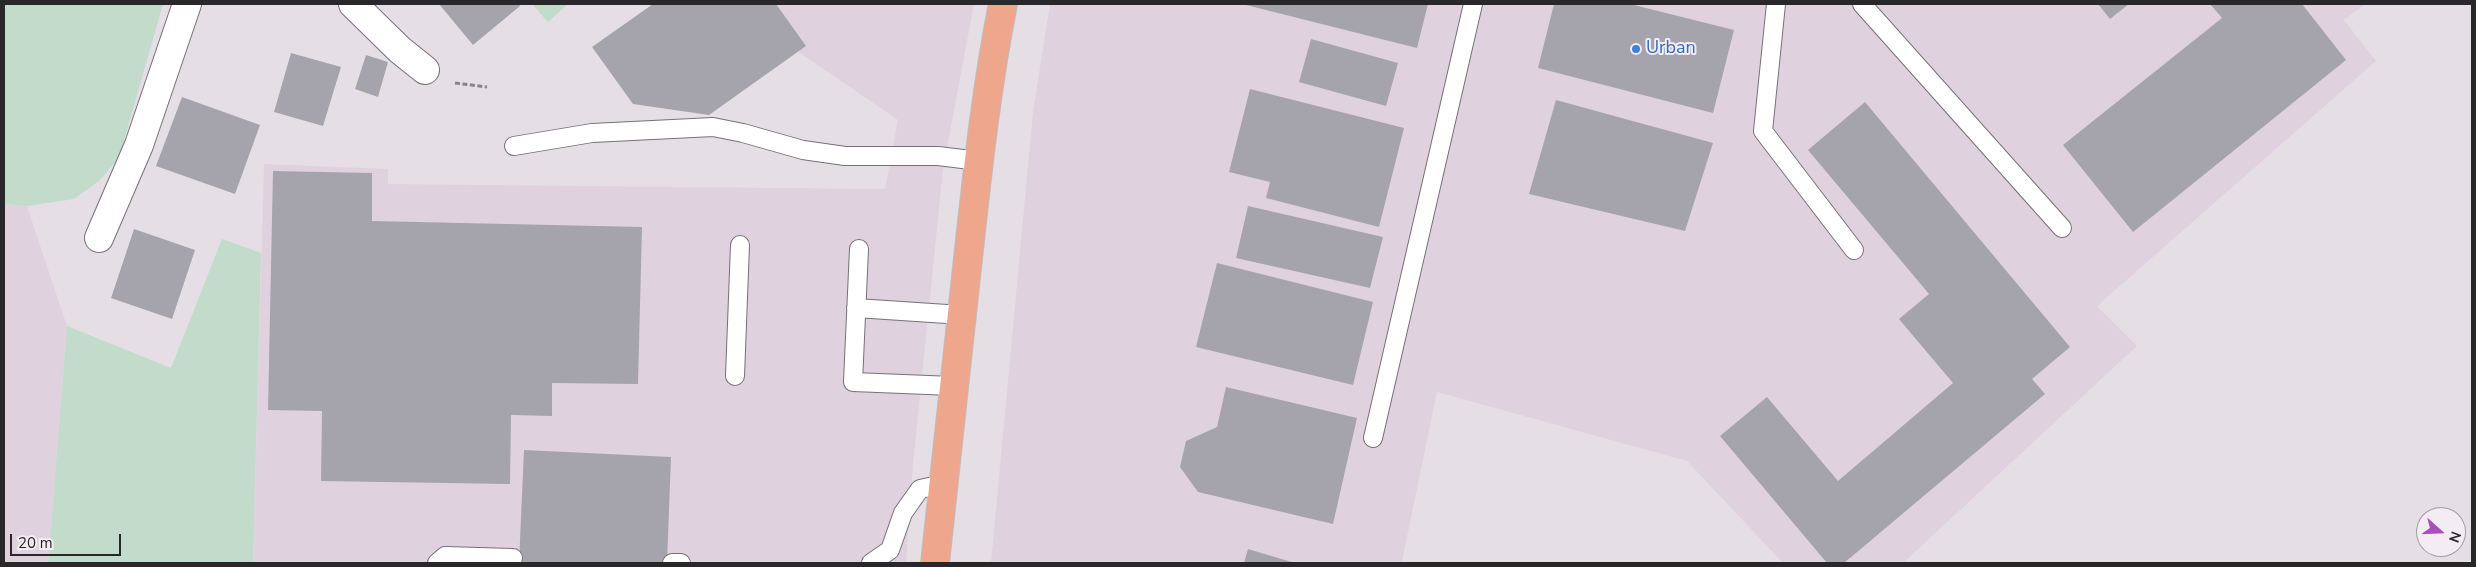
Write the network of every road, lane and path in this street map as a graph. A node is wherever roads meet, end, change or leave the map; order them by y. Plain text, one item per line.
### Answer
1 (187, 4) edge
2 (354, 4) edge
3 (1003, 4) edge
4 (1473, 4) edge
5 (1776, 4) edge
6 (1862, 4) edge
7 (425, 70) dead end
8 (514, 146) dead end
9 (979, 161) junction
10 (2062, 228) dead end
11 (99, 238) dead end
12 (740, 245) dead end
13 (858, 249) dead end
14 (1854, 250) dead end
15 (856, 308) junction
16 (962, 314) junction
17 (735, 376) dead end
18 (953, 386) junction
19 (1373, 438) dead end
20 (943, 484) junction
21 (513, 558) dead end
22 (437, 563) edge
23 (672, 563) edge
24 (681, 563) edge
25 (871, 563) edge
26 (935, 563) edge

1 - 11 street
2 - 7 street
3 - 9 main road
4 - 19 lane
5 - 14 lane
6 - 10 lane
8 - 9 lane
9 - 16 main road
12 - 17 lane
13 - 15 lane
15 - 16 lane
15 - 18 lane
16 - 18 main road
18 - 20 main road
20 - 25 lane
20 - 26 main road
21 - 22 lane
23 - 24 lane

